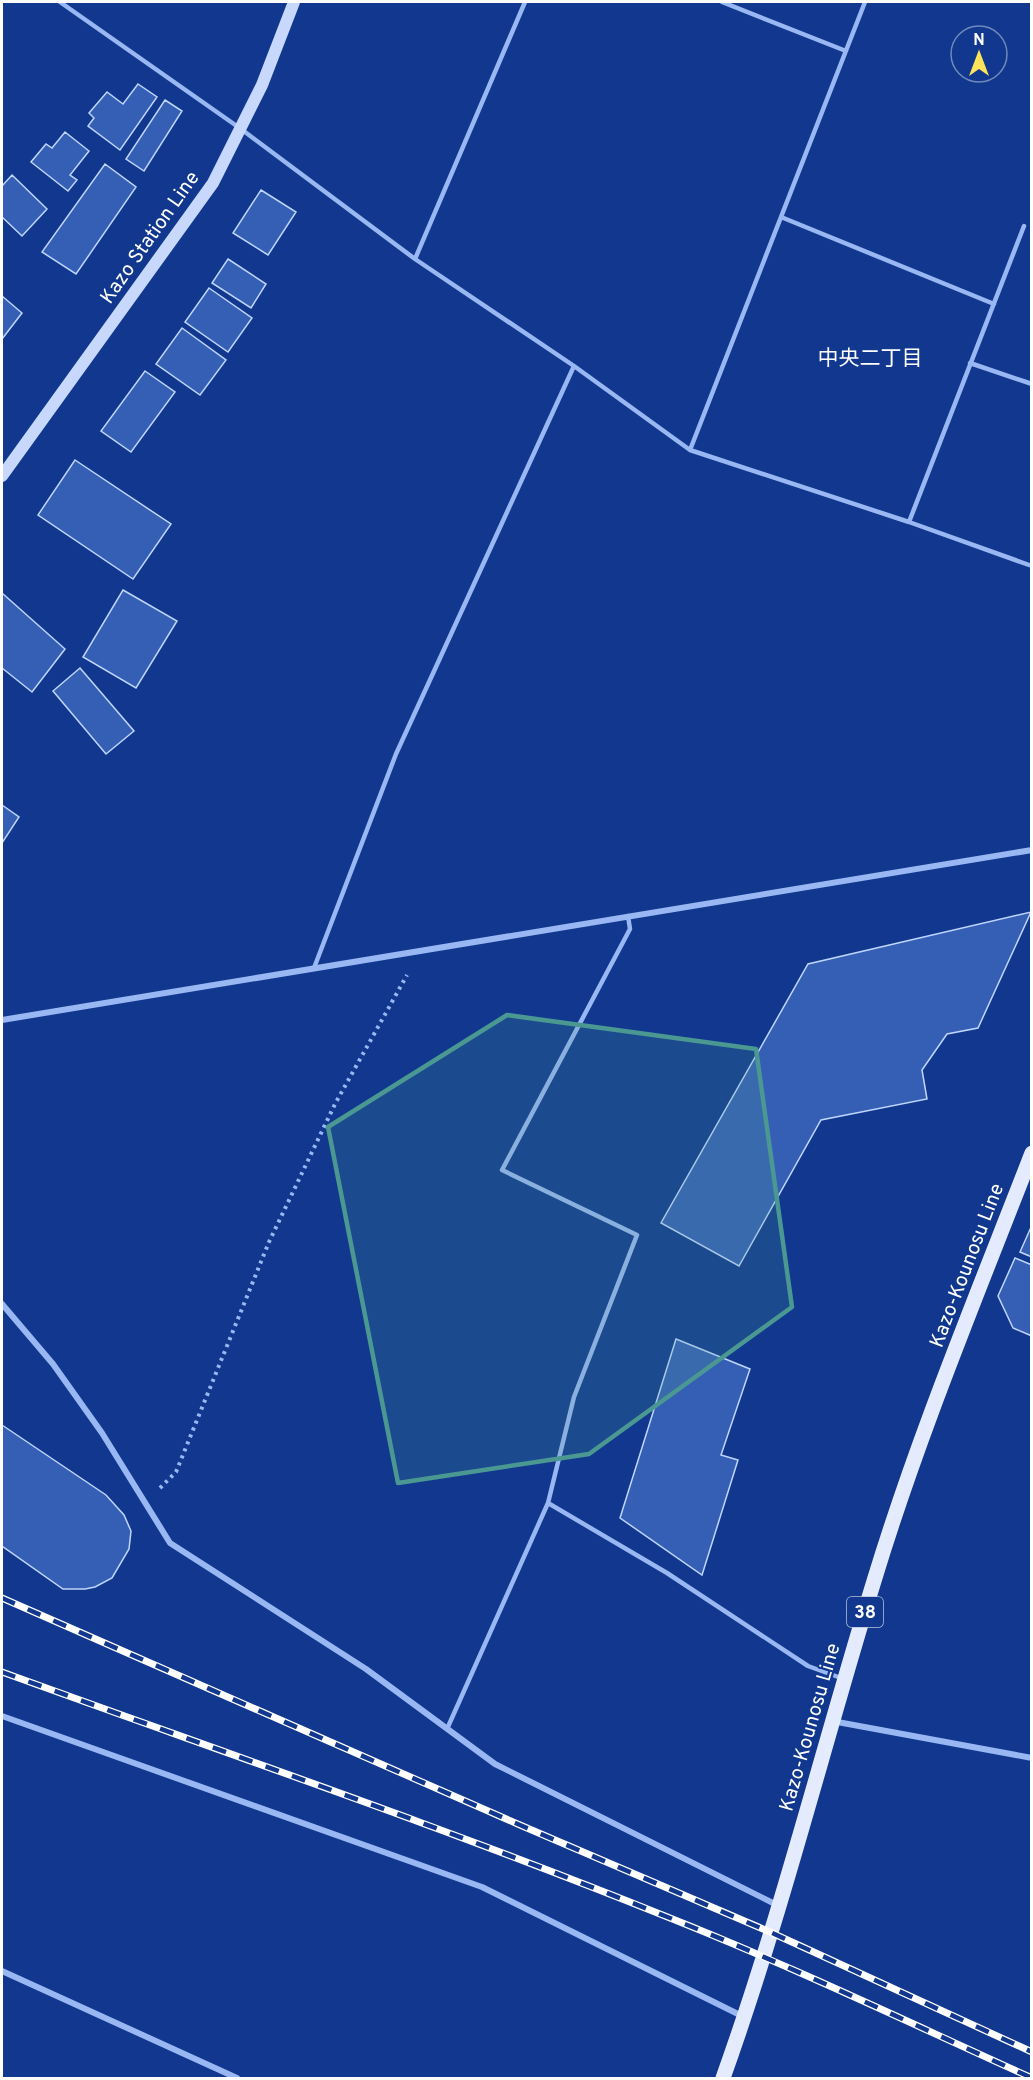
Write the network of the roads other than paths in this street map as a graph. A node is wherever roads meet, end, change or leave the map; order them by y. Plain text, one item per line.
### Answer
1 (60, 2) edge
2 (294, 2) edge
3 (525, 2) edge
4 (722, 2) edge
5 (865, 2) edge
6 (846, 51) junction
7 (241, 129) junction
8 (781, 217) junction
9 (1024, 226) dead end
10 (415, 259) junction
11 (994, 303) junction
12 (970, 363) junction
13 (574, 366) junction
14 (1032, 384) edge
15 (690, 450) junction
16 (2, 476) edge
17 (909, 522) junction
18 (1032, 566) edge
19 (1032, 850) edge
20 (628, 916) junction
21 (314, 968) junction
22 (2, 1020) edge
23 (1032, 1154) edge
24 (2, 1304) edge
25 (548, 1503) junction
26 (844, 1679) junction
27 (2, 1716) edge
28 (831, 1721) junction
29 (447, 1728) junction
30 (1032, 1758) edge
31 (778, 1906) junction
32 (2, 1971) edge
33 (745, 2017) junction
34 (237, 2079) edge
35 (723, 2079) edge

1 - 7 lane
2 - 7 main road, Kazo Station Line
3 - 10 lane
4 - 6 lane
5 - 6 lane
6 - 8 lane
7 - 10 lane
7 - 16 main road, Kazo Station Line
8 - 11 lane
8 - 15 lane
9 - 11 lane
10 - 13 lane
11 - 12 lane
12 - 14 lane
12 - 17 lane
13 - 15 lane
13 - 21 lane
15 - 17 lane
17 - 18 lane
19 - 20 street
20 - 21 street
20 - 25 lane
21 - 22 street
23 - 26 main road, Kazo-Kounosu Line / 38
24 - 29 street
25 - 26 lane
25 - 29 lane
26 - 28 main road, Kazo-Kounosu Line / 38
27 - 33 street
28 - 30 street
28 - 31 main road, Kazo-Kounosu Line / 38
29 - 31 street
31 - 33 main road, Kazo-Kounosu Line / 38
32 - 34 street
33 - 35 main road, Kazo-Kounosu Line / 38

